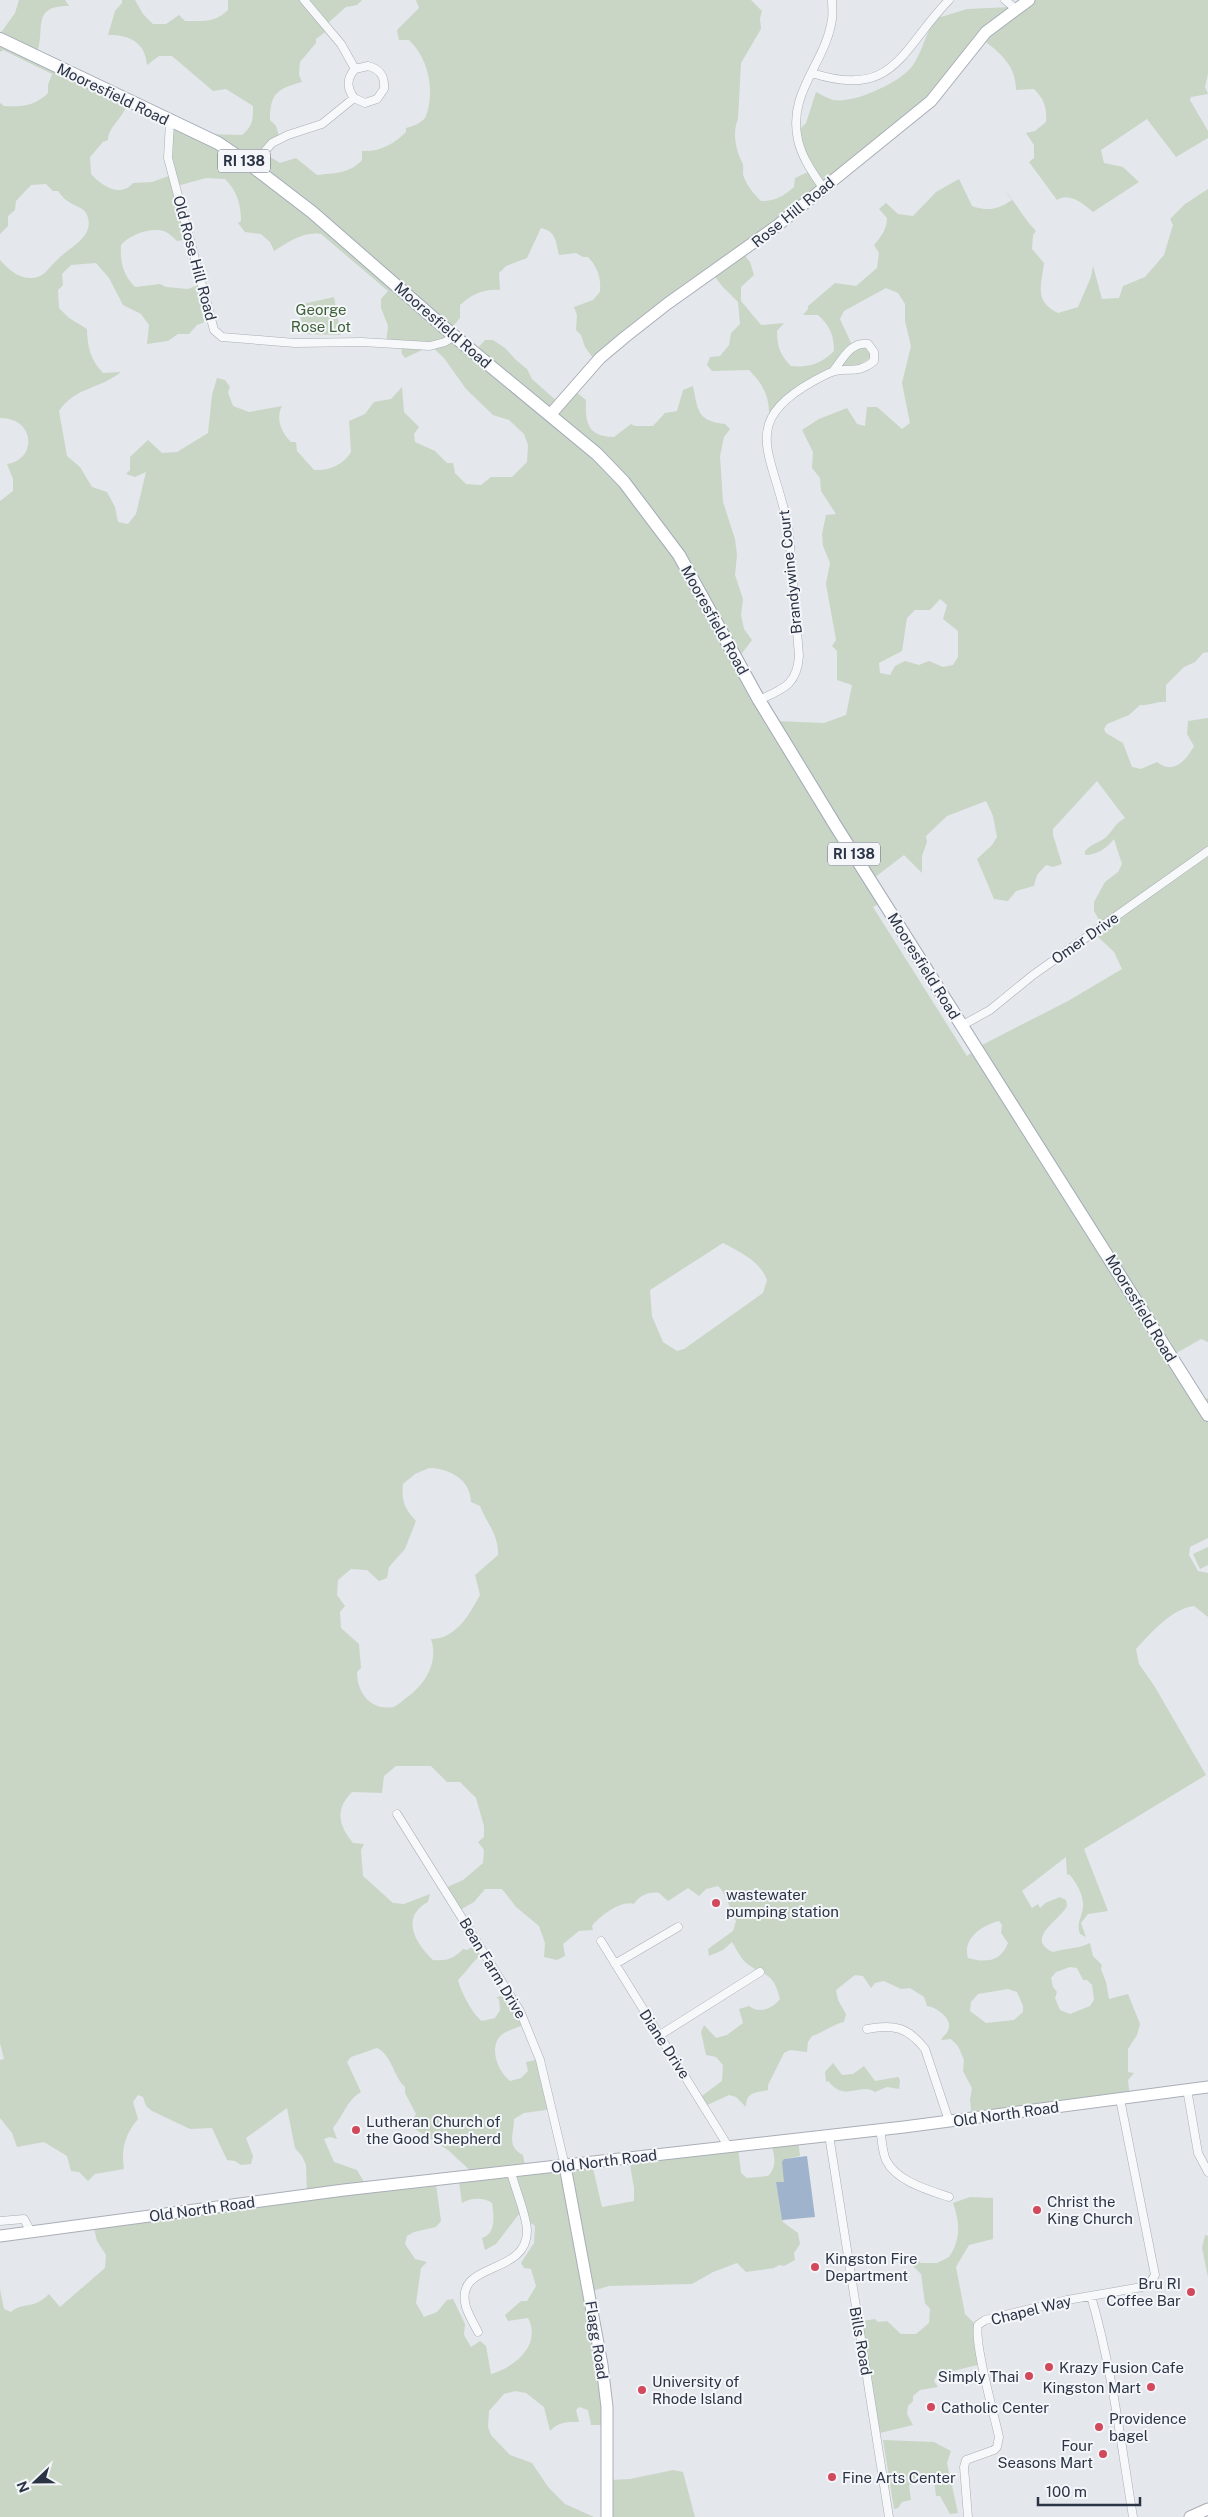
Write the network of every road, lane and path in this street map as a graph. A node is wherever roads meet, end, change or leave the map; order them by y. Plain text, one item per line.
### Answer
1 (304, 0) edge
2 (832, 0) edge
3 (948, 0) edge
4 (1005, 0) edge
5 (1029, 0) edge
6 (1016, 9) junction
7 (0, 39) edge
8 (355, 69) junction
9 (812, 73) junction
10 (354, 98) junction
11 (170, 122) junction
12 (252, 166) junction
13 (823, 188) junction
14 (454, 336) junction
15 (834, 370) junction
16 (550, 415) junction
17 (759, 700) junction
18 (1208, 851) edge
19 (961, 1026) junction
20 (1208, 1415) edge
21 (396, 1814) dead end
22 (678, 1927) dead end
23 (602, 1941) dead end
24 (616, 1964) junction
25 (760, 1972) dead end
26 (867, 2029) dead end
27 (660, 2035) junction
28 (1208, 2087) edge
29 (1186, 2089) junction
30 (1120, 2099) junction
31 (949, 2121) junction
32 (880, 2129) junction
33 (829, 2135) junction
34 (728, 2146) junction
35 (565, 2166) junction
36 (511, 2172) junction
37 (1208, 2172) edge
38 (948, 2197) dead end
39 (0, 2221) edge
40 (31, 2232) junction
41 (0, 2236) edge
42 (1092, 2296) junction
43 (478, 2332) dead end
44 (1208, 2509) edge
45 (607, 2517) edge
46 (889, 2517) edge
47 (968, 2517) edge
48 (1133, 2517) edge
49 (1190, 2517) edge

1 - 8 street
2 - 9 street
3 - 9 street
4 - 6 street
5 - 6 street, Rose Hill Road
6 - 13 street, Rose Hill Road
7 - 11 main road, Mooresfield Road / RI 138
8 - 10 street
8 - 10 street
9 - 13 street
10 - 12 street
11 - 12 main road, Mooresfield Road / RI 138
11 - 14 street, Old Rose Hill Road
12 - 14 main road, Mooresfield Road / RI 138
13 - 16 street, Rose Hill Road
14 - 16 main road, Mooresfield Road / RI 138
15 - 15 street, Brandywine Court
15 - 17 street, Brandywine Court
16 - 17 main road, Mooresfield Road / RI 138
17 - 19 main road, Mooresfield Road / RI 138
18 - 19 street, Omer Drive
19 - 20 main road, Mooresfield Road / RI 138
21 - 35 street, Bean Farm Drive
22 - 24 street
23 - 24 street, Diane Drive
24 - 27 street, Diane Drive
25 - 27 street
26 - 31 street
27 - 34 street, Diane Drive
28 - 29 street, Old North Road
29 - 30 street, Old North Road
29 - 37 street
30 - 31 street, Old North Road
30 - 42 street
31 - 32 street, Old North Road
32 - 33 street, Old North Road
32 - 38 street
33 - 34 street, Old North Road
33 - 46 street, Bills Road
34 - 35 street, Old North Road
35 - 36 street, Old North Road
35 - 45 street, Flagg Road
36 - 40 street, Old North Road
36 - 43 street
39 - 40 street
40 - 41 street, Old North Road
42 - 47 street, Chapel Way
42 - 48 street
44 - 49 street

